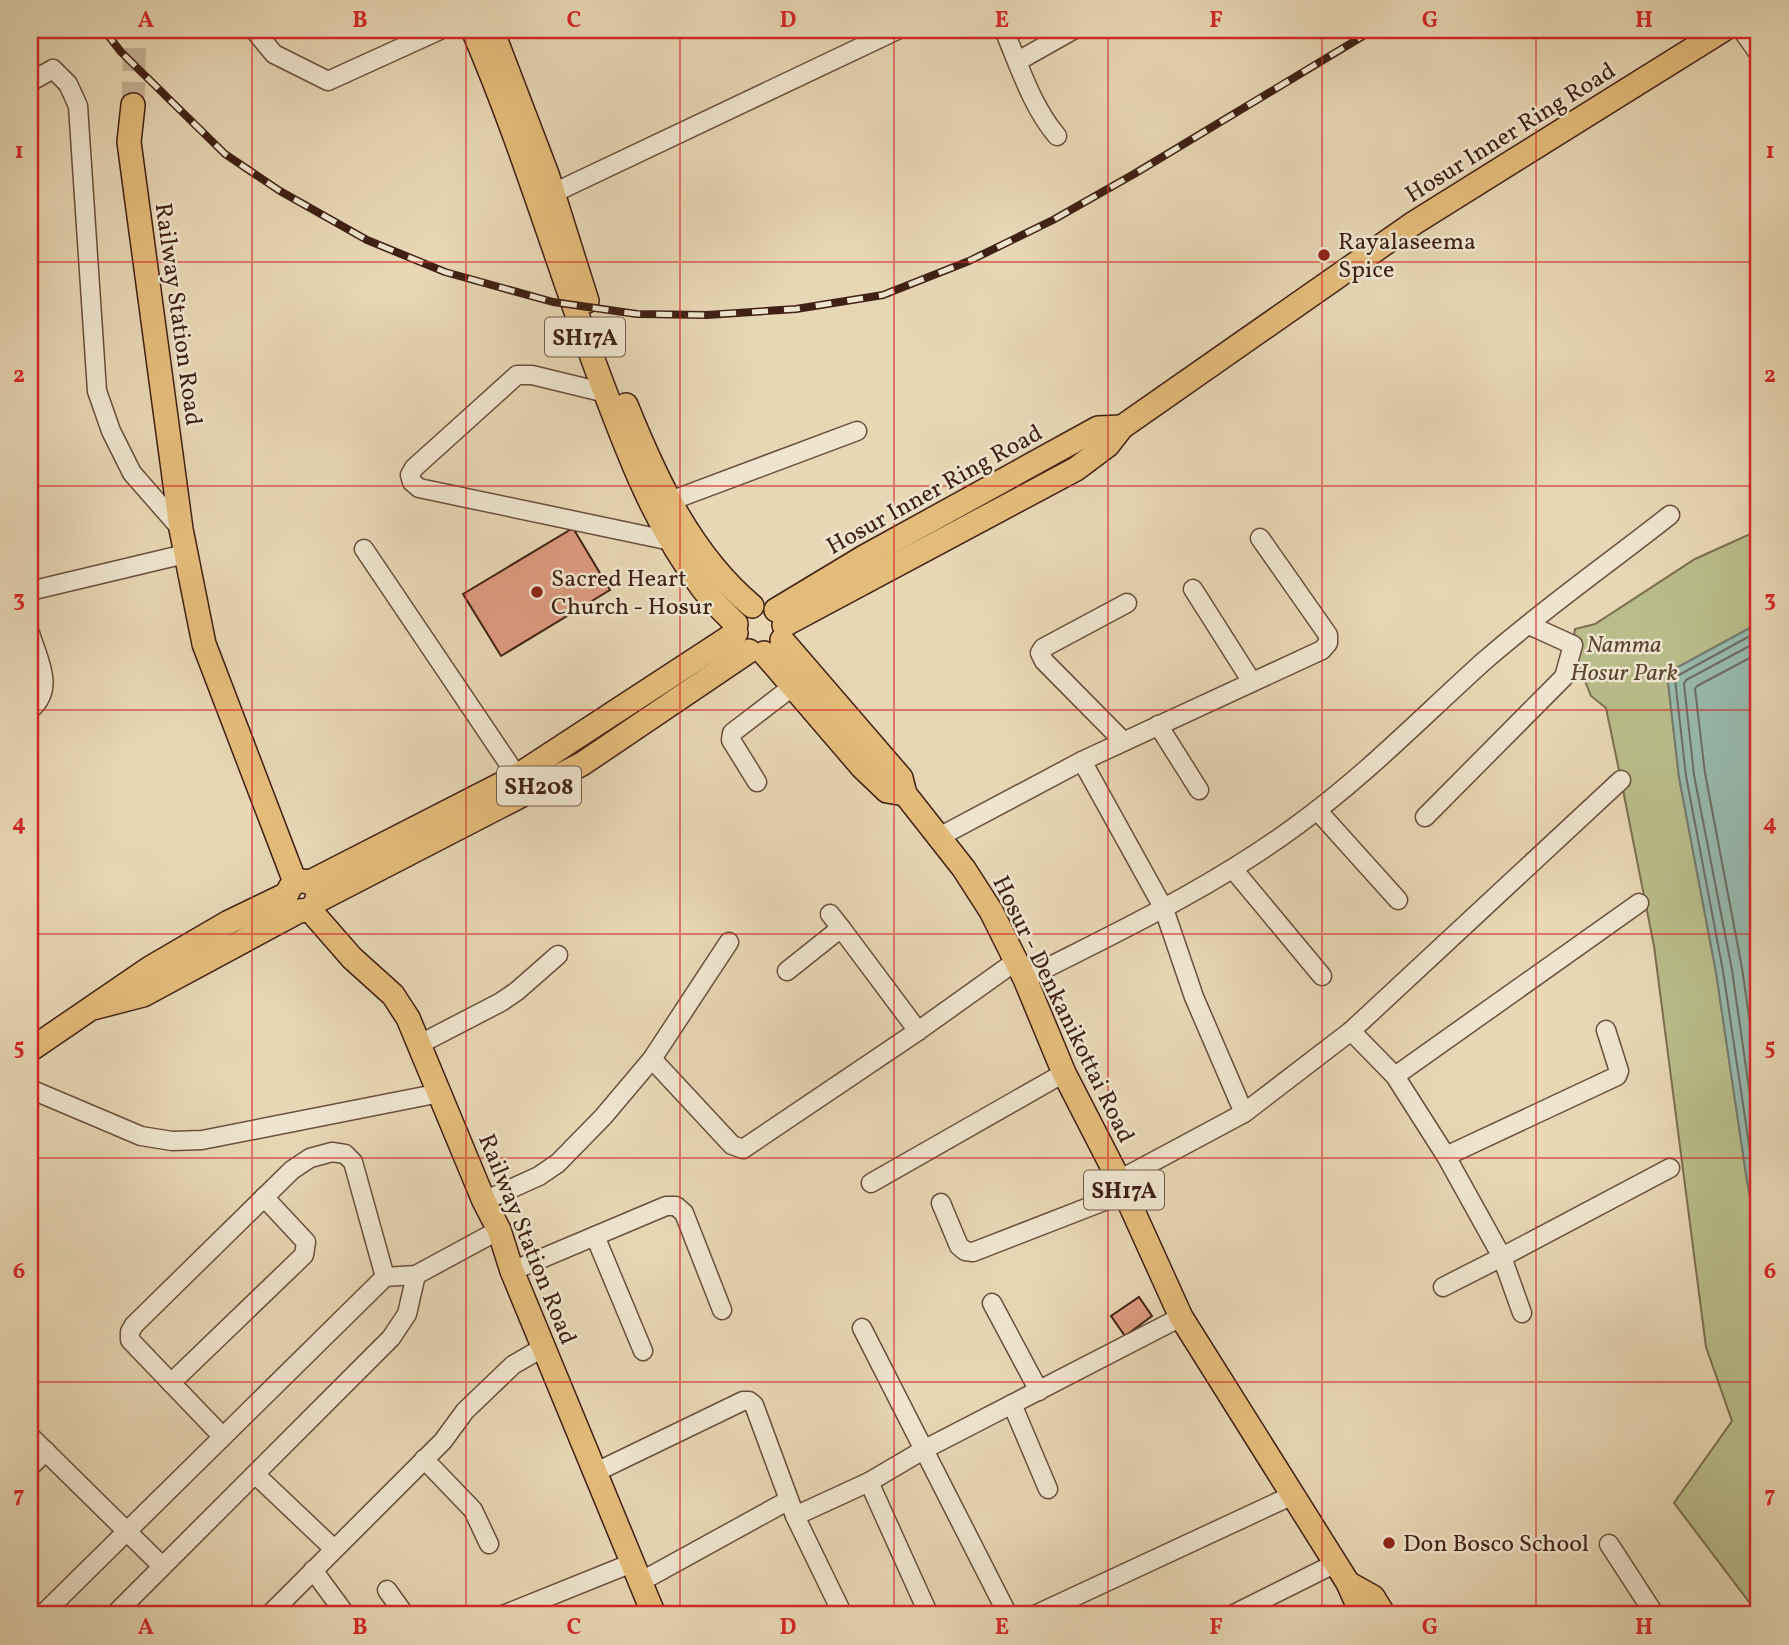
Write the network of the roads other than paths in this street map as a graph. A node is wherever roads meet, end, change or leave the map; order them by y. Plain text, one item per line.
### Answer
1 (254, 30) edge
2 (440, 30) edge
3 (473, 30) edge
4 (492, 30) edge
5 (897, 30) edge
6 (1004, 30) edge
7 (1073, 30) edge
8 (1723, 30) edge
9 (1742, 30) edge
10 (1759, 54) edge
11 (1018, 61) junction
12 (30, 82) edge
13 (133, 106) tunnel mouth
14 (1057, 136) dead end
15 (545, 197) junction
16 (606, 393) junction
17 (857, 431) dead end
18 (670, 501) junction
19 (1670, 515) dead end
20 (181, 529) junction
21 (1260, 538) dead end
22 (671, 541) junction
23 (364, 549) dead end
24 (185, 554) junction
25 (1193, 589) dead end
26 (30, 592) edge
27 (1127, 603) dead end
28 (1529, 625) junction
29 (30, 633) edge
30 (761, 634) junction
31 (1252, 682) junction
32 (792, 687) junction
33 (30, 710) edge
34 (1157, 725) junction
35 (1123, 741) junction
36 (1082, 761) junction
37 (517, 776) junction
38 (1621, 780) dead end
39 (757, 782) dead end
40 (1199, 790) dead end
41 (905, 794) junction
42 (1317, 810) junction
43 (1425, 817) dead end
44 (939, 837) junction
45 (1233, 869) junction
46 (303, 897) junction
47 (1398, 900) dead end
48 (1639, 903) dead end
49 (1164, 909) junction
50 (729, 942) dead end
51 (558, 955) dead end
52 (1021, 970) junction
53 (787, 971) dead end
54 (1322, 976) dead end
55 (1606, 1030) dead end
56 (918, 1031) junction
57 (1351, 1031) junction
58 (420, 1044) junction
59 (30, 1050) edge
60 (652, 1059) junction
61 (1064, 1073) junction
62 (1395, 1076) junction
63 (30, 1089) edge
64 (440, 1093) junction
65 (1244, 1113) junction
66 (1446, 1156) junction
67 (1671, 1168) dead end
68 (871, 1183) dead end
69 (1122, 1186) junction
70 (264, 1197) junction
71 (484, 1201) junction
72 (942, 1203) dead end
73 (499, 1230) junction
74 (595, 1236) junction
75 (1502, 1257) junction
76 (512, 1271) junction
77 (416, 1275) junction
78 (385, 1277) junction
79 (1443, 1287) dead end
80 (992, 1303) dead end
81 (722, 1310) dead end
82 (1522, 1313) dead end
83 (1181, 1317) junction
84 (862, 1328) dead end
85 (544, 1347) junction
86 (643, 1351) dead end
87 (171, 1383) junction
88 (1039, 1391) junction
89 (1012, 1404) junction
90 (30, 1436) edge
91 (222, 1436) junction
92 (925, 1449) junction
93 (46, 1451) junction
94 (424, 1459) junction
95 (30, 1467) edge
96 (594, 1474) junction
97 (256, 1475) junction
98 (869, 1482) junction
99 (1048, 1489) dead end
100 (1293, 1494) junction
101 (792, 1508) junction
102 (127, 1529) junction
103 (489, 1544) dead end
104 (1609, 1544) dead end
105 (334, 1549) junction
106 (1336, 1563) junction
107 (162, 1566) junction
108 (313, 1570) junction
109 (636, 1573) junction
110 (1348, 1583) junction
111 (387, 1590) dead end
112 (42, 1615) edge
113 (114, 1615) edge
114 (269, 1615) edge
115 (346, 1615) edge
116 (405, 1615) edge
117 (503, 1615) edge
118 (654, 1615) edge
119 (843, 1615) edge
120 (929, 1615) edge
121 (1007, 1615) edge
122 (1035, 1615) edge
123 (1232, 1615) edge
124 (1362, 1615) edge
125 (1384, 1615) edge
126 (1655, 1615) edge

1 - 2 street
3 - 15 main road, Hosur - Denkanikottai Road / SH17A
4 - 15 main road, Hosur - Denkanikottai Road / SH17A
5 - 15 street
6 - 11 street
7 - 11 street
8 - 30 main road, Hosur Inner Ring Road / SH208
9 - 10 street
11 - 14 street
12 - 20 street
13 - 20 main road, Railway Station Road
15 - 16 main road, Hosur - Denkanikottai Road / SH17A
15 - 18 main road, Hosur - Denkanikottai Road / SH17A
16 - 22 main road, Hosur - Denkanikottai Road / SH17A
16 - 22 street
17 - 18 street
18 - 30 main road, Hosur - Denkanikottai Road / SH17A
19 - 28 street
20 - 24 main road, Railway Station Road
21 - 31 street
22 - 30 main road, Hosur - Denkanikottai Road / SH17A
23 - 37 street
24 - 26 street
24 - 46 main road, Railway Station Road
25 - 31 street
27 - 35 street
28 - 42 street
28 - 43 street
29 - 33 street
30 - 32 main road, Hosur - Denkanikottai Road / SH17A
30 - 37 main road, Hosur Inner Ring Road / SH208
30 - 41 main road, Hosur - Denkanikottai Road / SH17A
30 - 46 main road, Hosur Inner Ring Road / SH208
31 - 34 street
32 - 39 street
32 - 41 main road, Hosur - Denkanikottai Road / SH17A
34 - 35 street
34 - 40 street
35 - 36 street
36 - 44 street
36 - 49 street
37 - 46 main road, Hosur Inner Ring Road / SH208
38 - 57 street
41 - 44 main road, Hosur - Denkanikottai Road / SH17A
42 - 45 street
42 - 47 street
44 - 52 main road, Hosur - Denkanikottai Road / SH17A
45 - 49 street
45 - 54 street
46 - 58 main road, Railway Station Road
46 - 59 main road, Hosur Inner Ring Road / SH208
48 - 62 street
49 - 52 street
49 - 65 street
50 - 60 street
51 - 58 street
52 - 56 street
52 - 61 main road, Hosur - Denkanikottai Road / SH17A
53 - 56 street
55 - 66 street
56 - 60 street
57 - 62 street
57 - 65 street
58 - 64 main road, Railway Station Road
60 - 71 street
61 - 68 street
61 - 69 main road, Hosur - Denkanikottai Road / SH17A
62 - 66 street
63 - 64 street
64 - 71 main road, Railway Station Road
65 - 69 street
66 - 75 street
67 - 75 street
69 - 72 street
69 - 83 main road, Hosur - Denkanikottai Road / SH17A
70 - 78 street
70 - 87 street
70 - 87 street
71 - 73 main road, Railway Station Road
73 - 76 main road, Railway Station Road
73 - 77 street
74 - 76 street
74 - 81 street
74 - 86 street
75 - 79 street
75 - 82 street
76 - 85 main road, Railway Station Road
77 - 78 street
77 - 97 street
78 - 91 street
80 - 88 street
83 - 88 street
83 - 100 main road, Hosur - Denkanikottai Road / SH17A
84 - 92 street
85 - 94 street
85 - 96 main road, Railway Station Road
87 - 91 street
88 - 89 street
89 - 92 street
89 - 99 street
90 - 93 street
91 - 102 street
92 - 98 street
92 - 121 street
93 - 95 street
93 - 102 street
94 - 103 street
94 - 105 street
96 - 101 street
96 - 109 main road, Railway Station Road
97 - 105 street
97 - 107 street
98 - 101 street
98 - 120 street
100 - 106 main road, Hosur - Denkanikottai Road / SH17A
100 - 122 street
101 - 109 street
101 - 119 street
102 - 107 street
102 - 112 street
104 - 126 street
105 - 108 street
106 - 110 main road, Hosur - Denkanikottai Road / SH17A
106 - 123 street
107 - 113 street
108 - 114 street
108 - 115 street
109 - 117 street
109 - 118 main road, Railway Station Road
110 - 124 main road, Hosur - Denkanikottai Road / SH17A
110 - 125 main road, Hosur - Denkanikottai Road / SH17A
111 - 116 street

